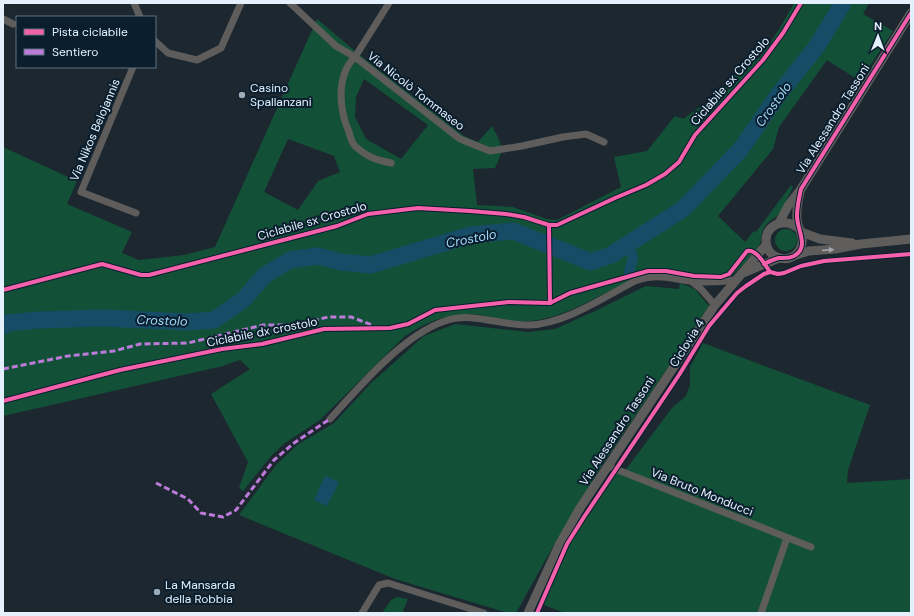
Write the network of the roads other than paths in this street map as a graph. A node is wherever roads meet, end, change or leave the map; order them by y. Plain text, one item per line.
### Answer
1 (134, 3) edge
2 (241, 3) edge
3 (290, 3) edge
4 (389, 3) edge
5 (140, 16) edge
6 (3, 18) edge
7 (910, 18) edge
8 (14, 24) dead end
9 (156, 42) edge
10 (355, 57) junction
11 (134, 68) edge
12 (604, 142) dead end
13 (391, 163) dead end
14 (801, 189) junction
15 (136, 213) dead end
16 (779, 223) junction
17 (799, 230) junction
18 (911, 238) edge
19 (861, 244) junction
20 (766, 245) junction
21 (796, 255) junction
22 (779, 258) junction
23 (743, 273) junction
24 (736, 280) junction
25 (690, 281) junction
26 (715, 305) junction
27 (330, 419) dead end
28 (608, 466) junction
29 (787, 538) junction
30 (810, 547) dead end
31 (362, 613) edge
32 (484, 613) edge
33 (528, 613) edge
34 (761, 613) edge

1 - 5 street
2 - 9 street
3 - 10 street, Via Nicolò Tommaseo
4 - 10 street
6 - 8 street
7 - 14 street, Via Alessandro Tassoni
10 - 12 street, Via Nicolò Tommaseo
10 - 13 street, Via Nicolò Tommaseo
11 - 15 street, Via Nikos Belojannis
14 - 16 street, Via Alessandro Tassoni
14 - 17 street, Via Alessandro Tassoni
16 - 17 street
16 - 20 street, Via Alessandro Tassoni
17 - 19 street
17 - 21 street, Via Alessandro Tassoni
18 - 19 street
21 -> 19 street
20 - 22 street
20 - 23 street, Via Alessandro Tassoni
21 - 22 street, Via Alessandro Tassoni
22 - 23 street, Via Alessandro Tassoni
23 - 24 street, Via Alessandro Tassoni
24 - 25 street
24 - 26 street, Via Alessandro Tassoni
25 - 26 street
25 - 27 street
26 - 28 street, Via Alessandro Tassoni
28 - 29 street, Via Bruto Monducci
28 - 33 street, Via Alessandro Tassoni
29 - 30 street, Via Bruto Monducci
29 - 34 street
31 - 32 street

